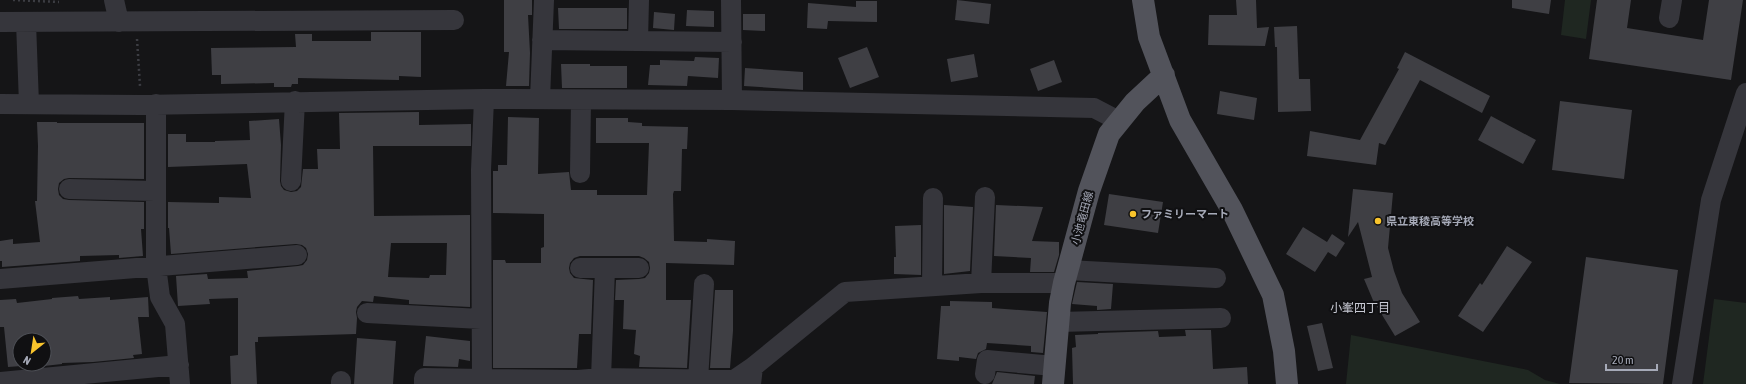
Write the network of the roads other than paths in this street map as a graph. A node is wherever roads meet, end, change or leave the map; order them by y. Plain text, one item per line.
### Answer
1 (114, 0) edge
2 (544, 0) edge
3 (639, 0) edge
4 (731, 0) edge
5 (1143, 0) edge
6 (454, 20) dead end
7 (0, 22) edge
8 (26, 22) junction
9 (119, 22) junction
10 (542, 40) junction
11 (638, 41) junction
12 (732, 42) junction
13 (1164, 75) junction
14 (1746, 93) edge
15 (484, 99) junction
16 (540, 99) junction
17 (581, 100) junction
18 (732, 100) junction
19 (295, 101) junction
20 (0, 104) edge
21 (29, 104) junction
22 (156, 104) junction
23 (1119, 121) junction
24 (580, 173) dead end
25 (291, 181) dead end
26 (69, 189) dead end
27 (155, 191) junction
28 (985, 197) dead end
29 (933, 198) dead end
30 (297, 255) dead end
31 (156, 266) junction
32 (580, 268) dead end
33 (639, 268) dead end
34 (605, 269) junction
35 (1066, 276) junction
36 (1216, 278) dead end
37 (0, 279) edge
38 (981, 283) junction
39 (704, 284) dead end
40 (932, 286) junction
41 (367, 313) dead end
42 (1221, 318) dead end
43 (481, 319) junction
44 (1058, 322) junction
45 (180, 374) edge
46 (985, 374) dead end
47 (1054, 375) edge
48 (752, 376) edge
49 (601, 378) junction
50 (482, 379) junction
51 (698, 380) junction
52 (0, 382) edge
53 (578, 382) edge
54 (424, 384) edge
55 (1287, 384) edge
56 (1682, 384) edge

1 - 9 street
2 - 10 street
3 - 11 street
4 - 12 street
5 - 13 main road
6 - 9 street
7 - 8 street
8 - 9 street
8 - 21 street
10 - 11 street
10 - 16 street
11 - 12 street
12 - 18 street
13 - 23 main road, 小池竜田線
13 - 55 main road
14 - 56 street
15 - 16 street
15 - 19 street
15 - 43 street
16 - 17 street
17 - 18 street
17 - 24 street
18 - 23 street
19 - 22 street
19 - 25 street
20 - 21 street
21 - 22 street
22 - 27 street
23 - 35 main road, 小池竜田線
26 - 27 street
27 - 31 street
28 - 38 street
29 - 40 street
30 - 31 street
31 - 37 street
31 - 45 street
32 - 34 street
33 - 34 street
34 - 49 street
35 - 36 street
35 - 38 street
35 - 44 main road, 小池竜田線
38 - 40 street
39 - 51 street
40 - 48 street
41 - 43 street
42 - 44 street
43 - 50 street
44 - 47 main road, 小池竜田線
45 - 52 street
46 - 47 street
48 - 51 street
49 - 51 street
49 - 53 street
50 - 53 street
50 - 54 street

